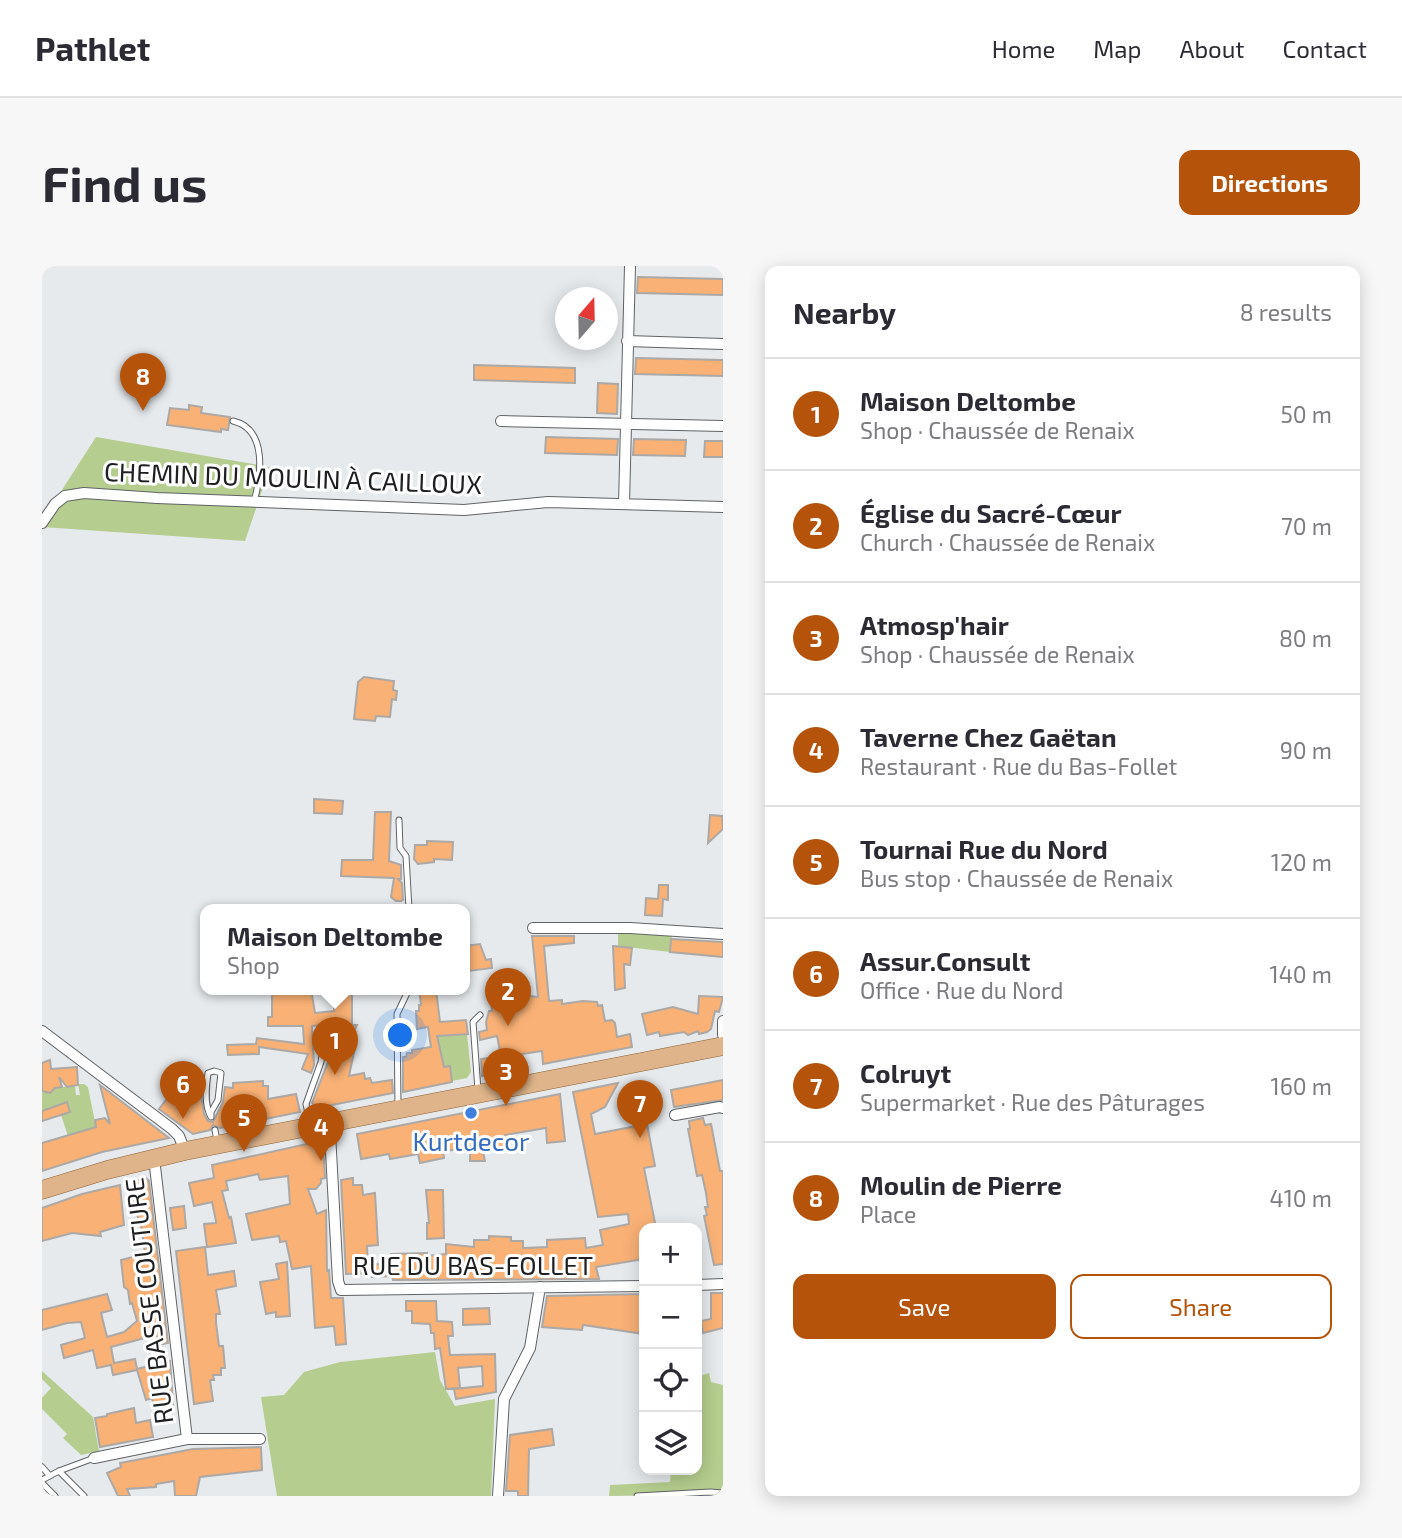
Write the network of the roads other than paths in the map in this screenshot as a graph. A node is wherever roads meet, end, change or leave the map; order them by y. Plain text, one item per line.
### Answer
1 (631, 266) edge
2 (627, 341) junction
3 (723, 344) edge
4 (233, 421) dead end
5 (501, 421) dead end
6 (625, 424) junction
7 (723, 426) edge
8 (254, 502) junction
9 (624, 504) junction
10 (723, 507) edge
11 (42, 523) edge
12 (399, 820) dead end
13 (410, 904) edge
14 (533, 928) dead end
15 (723, 934) edge
16 (407, 995) edge
17 (480, 1015) dead end
18 (723, 1021) edge
19 (42, 1031) edge
20 (326, 1032) dead end
21 (723, 1035) edge
22 (723, 1046) edge
23 (479, 1093) junction
24 (723, 1108) edge
25 (398, 1109) junction
26 (675, 1115) dead end
27 (211, 1117) joint
28 (319, 1125) junction
29 (185, 1151) junction
30 (154, 1158) junction
31 (42, 1189) edge
32 (723, 1284) edge
33 (702, 1285) edge
34 (639, 1286) edge
35 (540, 1287) junction
36 (187, 1439) junction
37 (260, 1439) dead end
38 (93, 1458) joint
39 (42, 1467) edge
40 (59, 1471) junction
41 (50, 1476) junction
42 (42, 1481) edge
43 (723, 1493) edge
44 (55, 1496) edge
45 (84, 1496) edge
46 (498, 1496) edge
47 (637, 1496) edge

1 - 2 street
2 - 3 street
2 - 6 street
4 - 8 lane
5 - 6 street
6 - 7 street
6 - 9 street
8 - 9 street, CHEMIN DU MOULIN À CAILLOUX
8 - 11 street, CHEMIN DU MOULIN À CAILLOUX
9 - 10 street, CHEMIN DU MOULIN À CAILLOUX
12 - 13 lane
14 - 15 street
16 - 25 lane
17 - 23 lane
18 - 21 street
19 - 29 street
20 - 28 lane
22 - 23 main road
23 - 25 main road
24 - 26 street
25 - 28 main road
27 - 27 lane
28 - 29 main road
28 - 35 street, RUE DU BAS-FOLLET
29 - 30 main road
30 - 31 main road
30 - 36 street, RUE BASSE COUTURE
32 - 33 street
34 - 35 street, RUE DU BAS-FOLLET
35 - 46 street
36 - 37 street, RUE BASSE COUTURE
36 - 38 street, RUE BASSE COUTURE
38 - 40 lane
39 - 41 lane
40 - 41 lane
40 - 45 lane
41 - 42 lane
42 - 44 lane
43 - 47 lane

